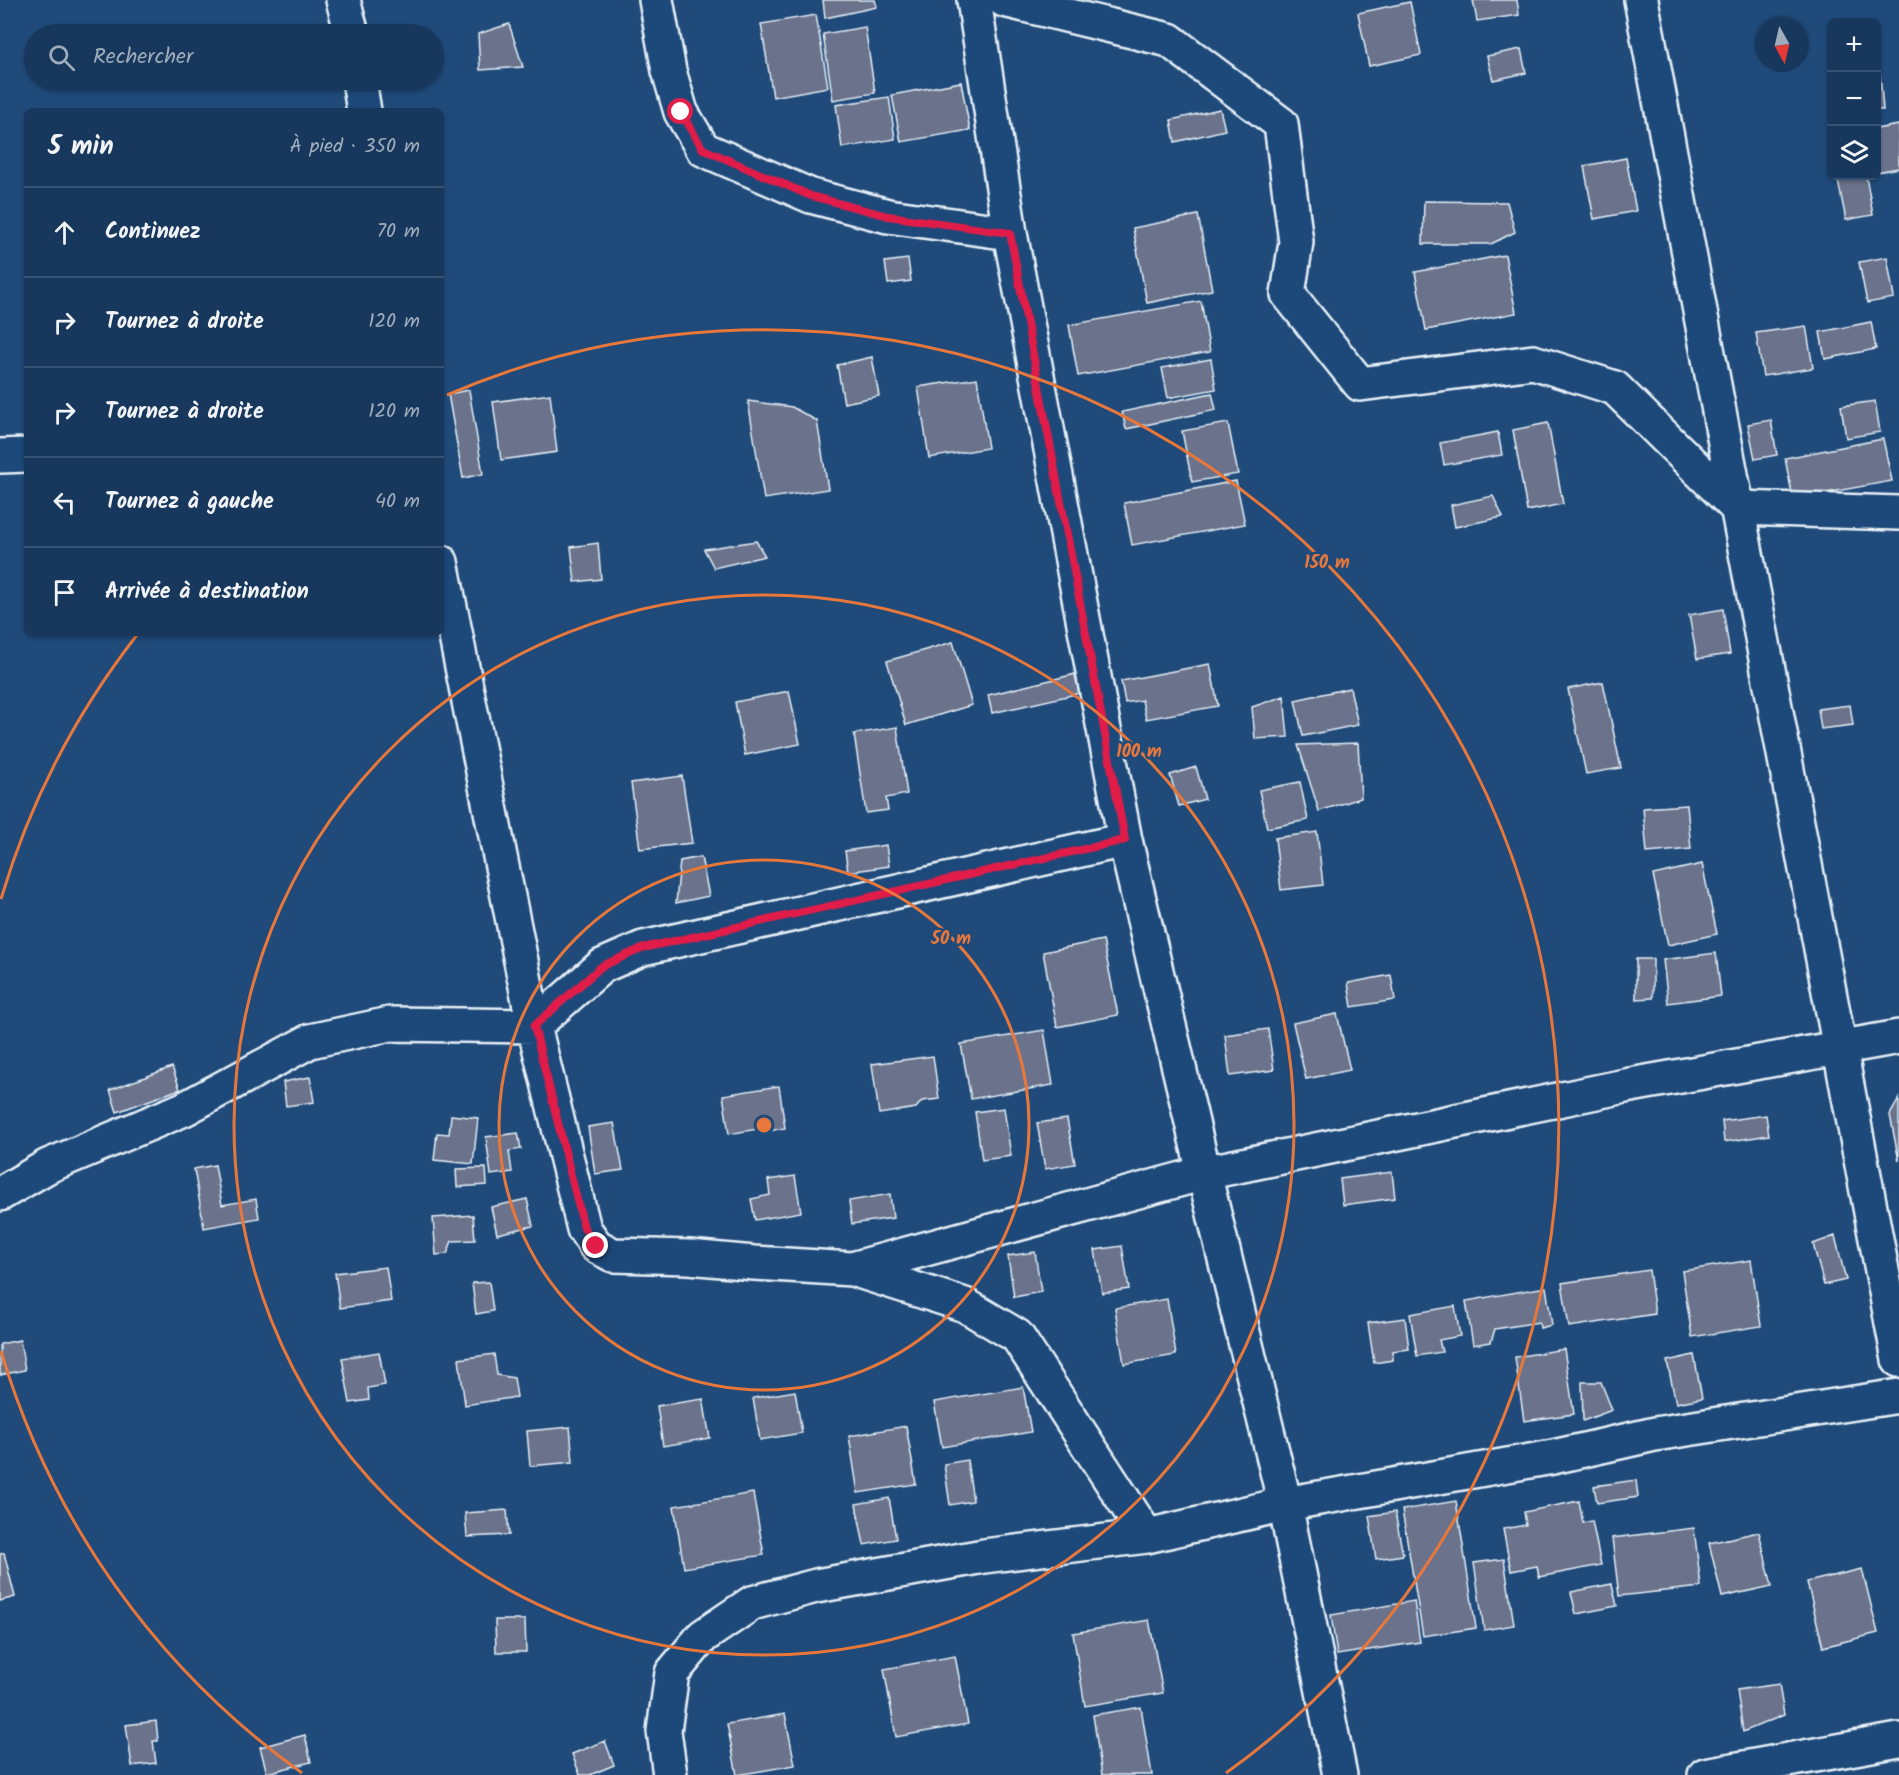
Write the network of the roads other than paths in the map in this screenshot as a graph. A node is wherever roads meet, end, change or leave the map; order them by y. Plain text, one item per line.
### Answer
1 (343, 0) edge
2 (656, 0) edge
3 (974, 0) edge
4 (1004, 0) edge
5 (1641, 0) edge
6 (349, 24) edge
7 (361, 90) edge
8 (364, 108) edge
9 (1010, 233) junction
10 (24, 455) edge
11 (0, 456) edge
12 (1737, 508) junction
13 (1899, 513) edge
14 (444, 577) edge
15 (1125, 840) junction
16 (534, 1026) junction
17 (1899, 1037) edge
18 (1840, 1047) junction
19 (1204, 1173) junction
20 (0, 1194) edge
21 (852, 1269) junction
22 (1899, 1360) edge
23 (1899, 1396) edge
24 (1285, 1504) junction
25 (1147, 1536) junction
26 (1899, 1740) edge
27 (670, 1775) edge
28 (1340, 1775) edge
29 (1704, 1775) edge

1 - 6 street
2 - 9 street
3 - 9 street
4 - 12 street
5 - 12 street
7 - 8 street
9 - 15 street
10 - 11 street
12 - 13 street
12 - 18 street
14 - 16 street
15 - 16 street
15 - 19 street
16 - 20 street
16 - 21 street
17 - 18 street
18 - 19 street
18 - 22 street
19 - 21 street
19 - 24 street
21 - 25 street
23 - 24 street
24 - 25 street
24 - 28 street
25 - 27 street
26 - 29 street

